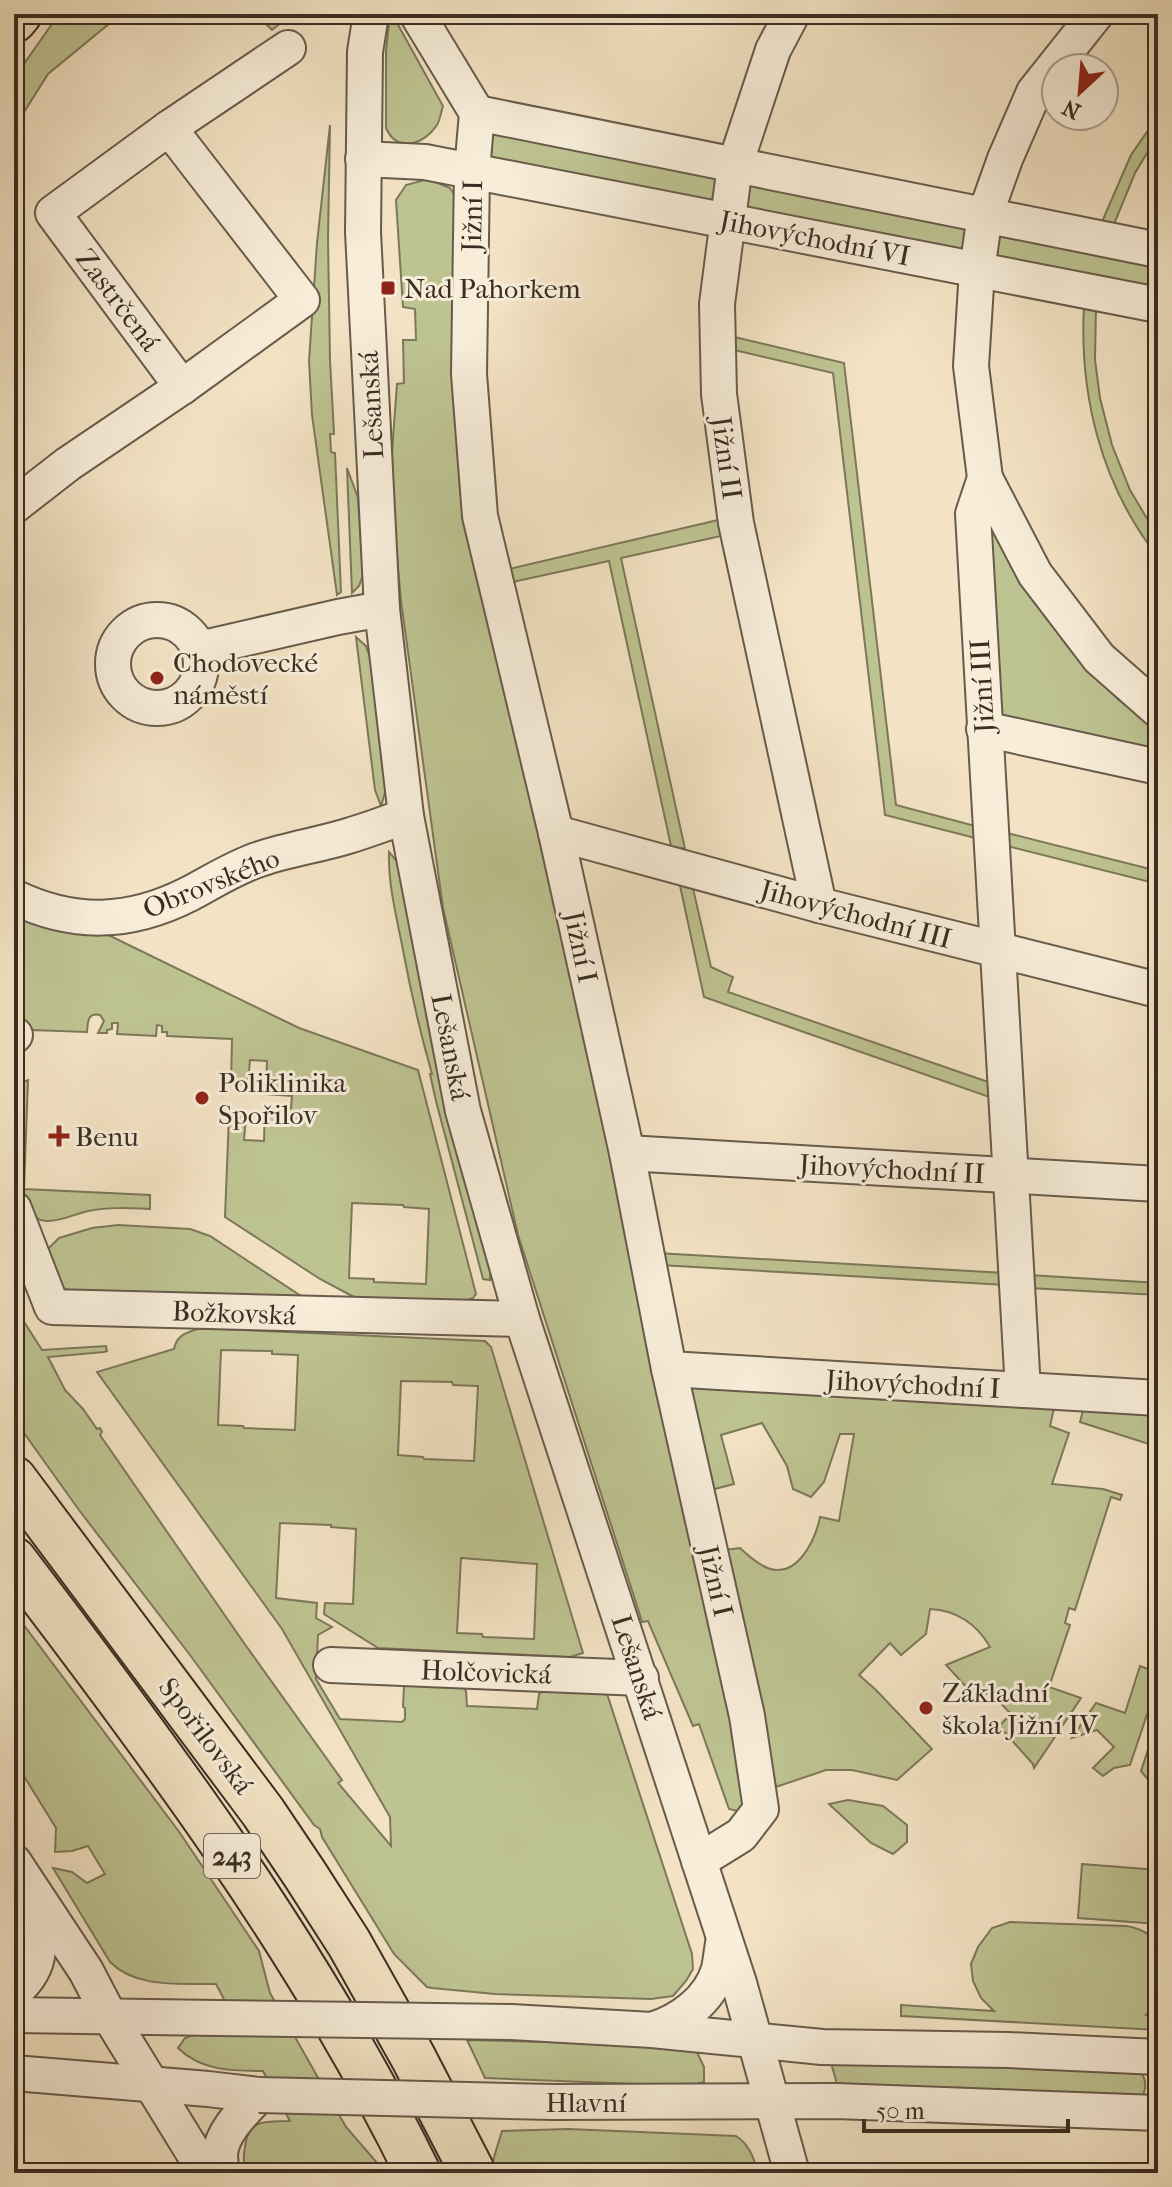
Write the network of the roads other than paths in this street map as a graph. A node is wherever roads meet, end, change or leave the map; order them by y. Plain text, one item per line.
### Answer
1 (19, 14) edge
2 (371, 14) edge
3 (417, 14) edge
4 (792, 14) edge
5 (1096, 14) edge
6 (14, 20) edge
7 (288, 48) dead end
8 (477, 113) junction
9 (169, 128) junction
10 (363, 159) junction
11 (425, 162) junction
12 (735, 165) junction
13 (472, 171) junction
14 (985, 215) junction
15 (726, 220) junction
16 (1158, 250) edge
17 (977, 270) junction
18 (1158, 305) edge
19 (182, 387) junction
20 (985, 478) junction
21 (14, 506) edge
22 (382, 609) junction
23 (199, 649) dead end
24 (1158, 710) edge
25 (984, 729) junction
26 (1158, 767) edge
27 (406, 816) junction
28 (556, 833) junction
29 (14, 897) edge
30 (819, 905) junction
31 (999, 951) junction
32 (1158, 990) edge
33 (627, 1153) junction
34 (1010, 1176) junction
35 (1158, 1184) edge
36 (14, 1209) edge
37 (522, 1319) junction
38 (669, 1369) junction
39 (1023, 1390) junction
40 (1158, 1398) edge
41 (14, 1479) edge
42 (14, 1560) edge
43 (331, 1665) dead end
44 (641, 1678) junction
45 (699, 1861) junction
46 (18, 1868) edge
47 (724, 1937) junction
48 (14, 1992) edge
49 (14, 2015) edge
50 (110, 2017) junction
51 (652, 2030) junction
52 (755, 2040) junction
53 (1158, 2057) edge
54 (14, 2073) edge
55 (151, 2084) junction
56 (259, 2095) junction
57 (773, 2102) junction
58 (1158, 2113) edge
59 (206, 2173) edge
60 (222, 2173) edge
61 (418, 2173) edge
62 (473, 2173) edge
63 (792, 2173) edge

1 - 6 highway
2 - 10 street, Lešanská
3 - 8 street
4 - 12 street, Jižní II
5 - 14 street, Jižní III
7 - 9 street
8 - 11 street
8 - 12 street, Jihovýchodní VI
8 - 13 street, Jižní I
9 - 19 street, Zastrčená
9 - 19 street
10 - 11 street, Jihovýchodní VI
10 - 22 street, Lešanská
11 - 13 street, Jihovýchodní VI
12 - 14 street, Jihovýchodní VI
12 - 15 street, Jižní II
13 - 15 street, Jihovýchodní VI
13 - 28 street, Jižní I
14 - 16 street, Jihovýchodní VI
14 - 17 street, Jižní III
15 - 17 street, Jihovýchodní VI
15 - 30 street, Jižní II
17 - 18 street, Jihovýchodní VI
17 - 20 street, Jižní III
19 - 21 street
20 - 24 street
20 - 25 street, Jižní III
22 - 23 street
22 - 27 street, Lešanská
25 - 26 street
25 - 31 street, Jižní III
27 - 29 street, Obrovského
27 - 37 street, Lešanská
28 - 30 street, Jihovýchodní III
28 - 33 street, Jižní I
30 - 31 street, Jihovýchodní III
31 - 32 street, Jihovýchodní III
31 - 34 street, Jižní III
33 - 34 street, Jihovýchodní II
33 - 38 street, Jižní I
34 - 35 street, Jihovýchodní II
34 - 39 street, Jižní III
36 - 37 street, Božkovská
37 - 44 street, Lešanská
38 - 39 street, Jihovýchodní I
38 - 45 street, Jižní I
39 - 40 street, Jihovýchodní I
41 - 62 highway, Spořilovská / 243
42 - 61 highway, Spořilovská / 243
43 - 44 street, Holčovická
44 - 45 street, Lešanská
45 - 47 street, Lešanská
46 - 48 street
46 - 50 street
47 - 51 street
47 - 52 street, Lešanská
49 - 50 street
50 - 51 street, bridge
50 - 55 street
51 - 52 street
52 - 53 street
52 - 57 street, Lešanská
54 - 55 street, Hlavní
55 - 56 street, Hlavní
55 - 59 street
56 - 57 street, Hlavní, bridge
56 - 60 street
57 - 58 street, Hlavní
57 - 63 street, Lešanská

